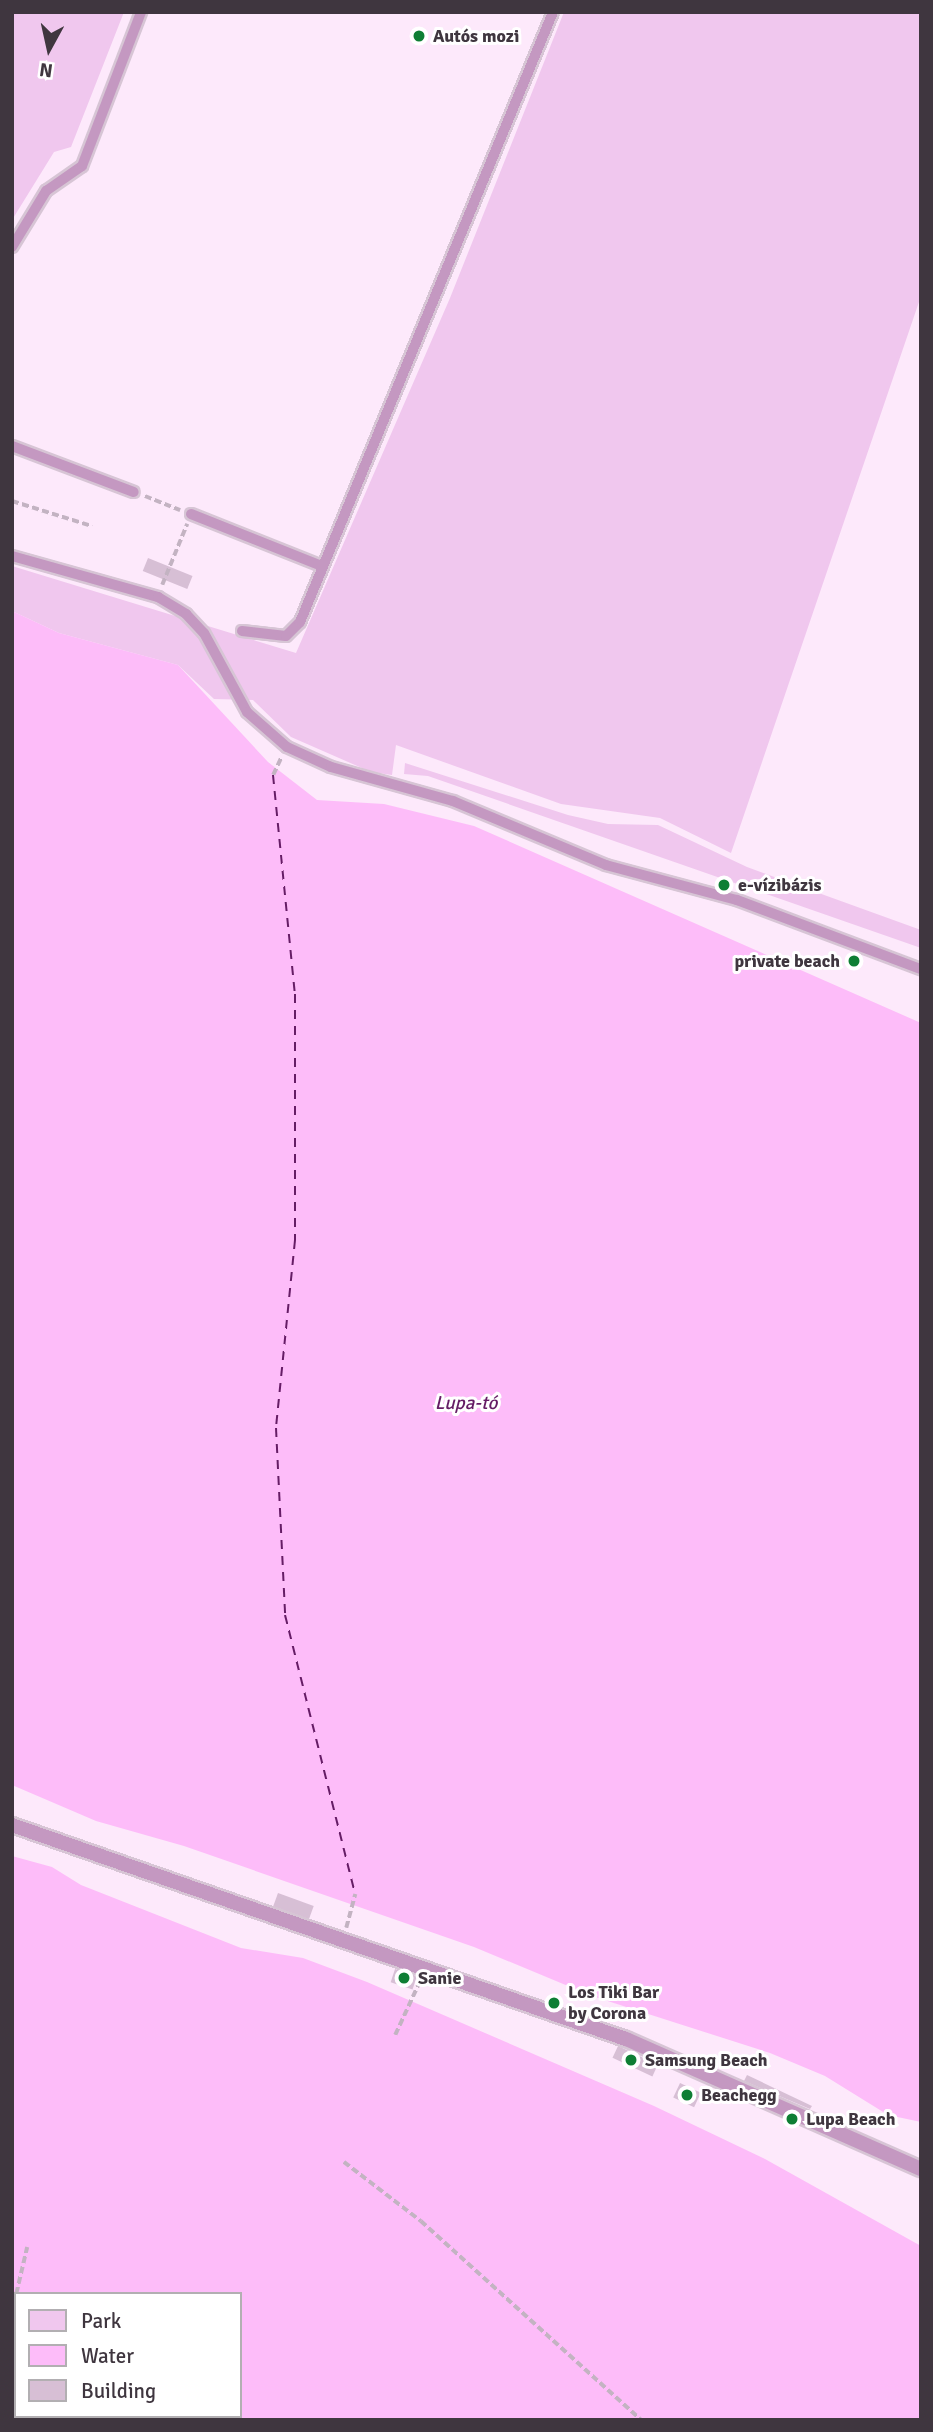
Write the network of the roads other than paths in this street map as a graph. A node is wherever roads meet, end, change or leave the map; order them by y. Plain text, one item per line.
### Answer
1 (141, 12) edge
2 (553, 12) edge
3 (12, 247) edge
4 (12, 446) edge
5 (134, 492) road end
6 (191, 514) road end
7 (12, 556) edge
8 (322, 566) junction
9 (242, 631) dead end
10 (921, 969) edge
11 (12, 1825) edge
12 (921, 2169) edge

1 - 3 lane
2 - 8 lane
4 - 5 lane
6 - 8 lane
7 - 10 lane
8 - 9 lane
11 - 12 street

